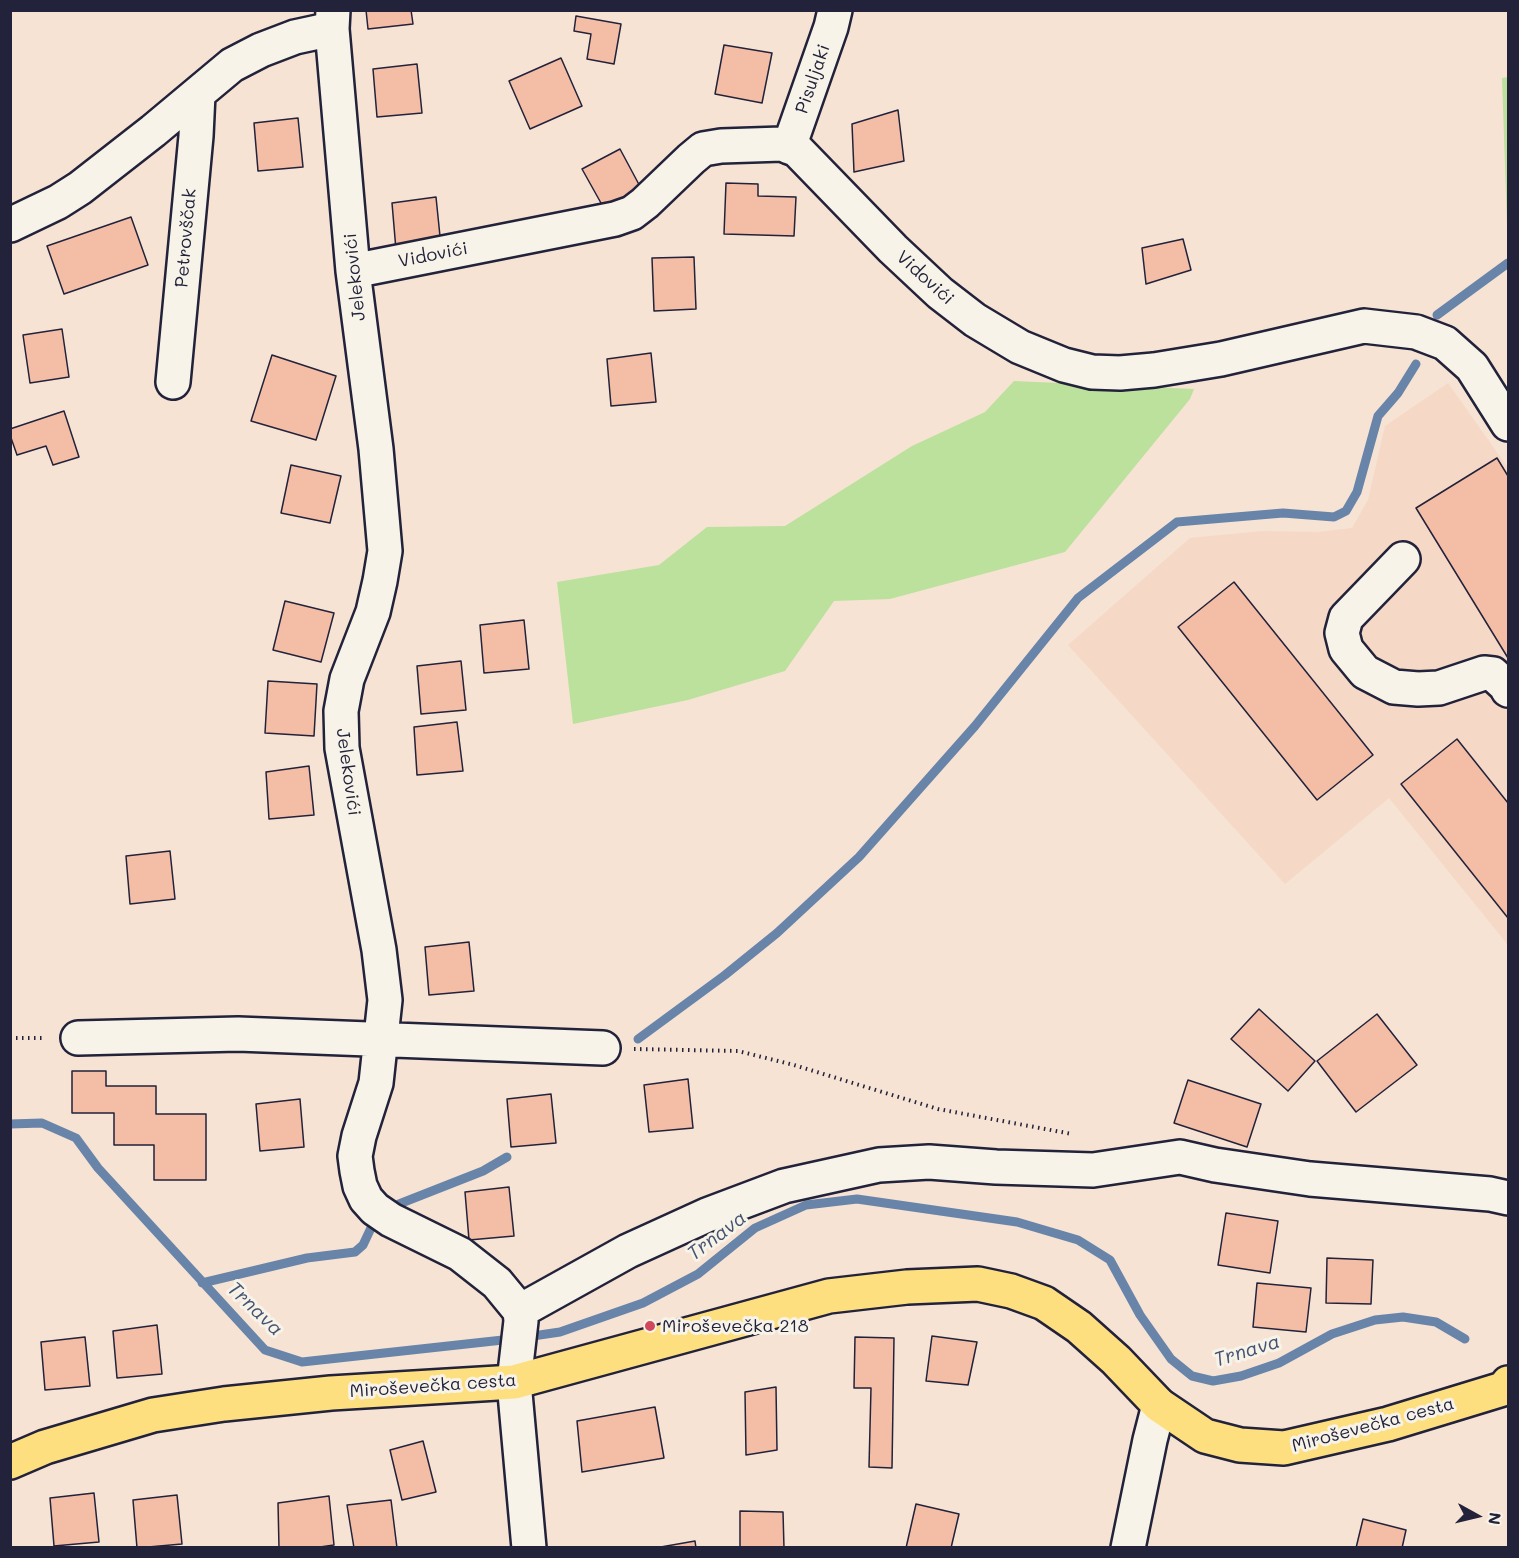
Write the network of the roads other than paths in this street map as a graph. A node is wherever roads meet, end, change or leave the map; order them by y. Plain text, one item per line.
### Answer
1 (835, 10) edge
2 (333, 20) edge
3 (198, 94) junction
4 (789, 147) junction
5 (10, 225) edge
6 (353, 271) junction
7 (173, 382) dead end
8 (1509, 424) edge
9 (1403, 559) dead end
10 (1509, 690) edge
11 (78, 1038) dead end
12 (382, 1040) junction
13 (603, 1048) road end
14 (1509, 1198) edge
15 (518, 1341) junction
16 (1508, 1386) edge
17 (1159, 1405) junction
18 (10, 1462) edge
19 (529, 1548) edge
20 (1128, 1548) edge

1 - 4 street, Pisuljaki
2 - 3 street
2 - 6 street, Jelekovići
3 - 5 street
3 - 7 street, Petrovščak
4 - 6 street, Vidovići
4 - 8 street, Vidovići
6 - 12 street, Jelekovići
9 - 10 street
11 - 12 street
12 - 13 street
12 - 15 street, Jelekovići
14 - 15 street
15 - 17 main road, Miroševečka cesta
15 - 18 main road, Miroševečka cesta
15 - 19 street
16 - 17 main road, Miroševečka cesta
17 - 20 street

